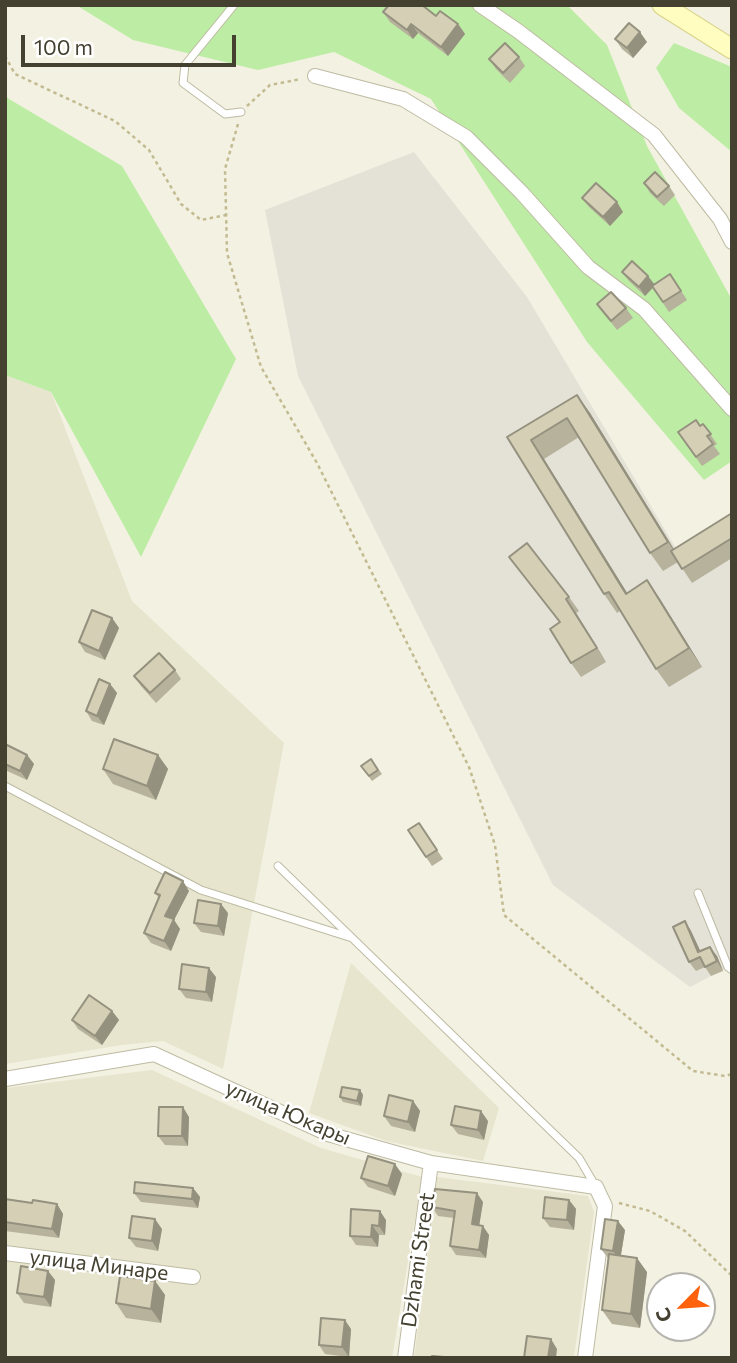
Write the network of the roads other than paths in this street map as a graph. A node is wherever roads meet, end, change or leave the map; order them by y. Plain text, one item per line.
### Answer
1 (234, 5) edge
2 (480, 5) edge
3 (662, 5) edge
4 (732, 49) edge
5 (315, 76) road end
6 (241, 112) road end
7 (732, 242) edge
8 (732, 409) edge
9 (5, 786) edge
10 (278, 866) dead end
11 (698, 893) dead end
12 (353, 939) junction
13 (732, 970) edge
14 (5, 1079) edge
15 (431, 1163) junction
16 (601, 1197) junction
17 (5, 1253) edge
18 (193, 1277) dead end
19 (405, 1358) edge
20 (585, 1358) edge

1 - 6 lane
2 - 7 street
3 - 4 street
5 - 8 street
9 - 12 lane
10 - 12 lane
11 - 13 lane
12 - 16 lane
14 - 15 street, улица Юкары
15 - 16 street, улица Юкары
15 - 19 street, Dzhami Street
16 - 20 street
17 - 18 street, улица Минаре

